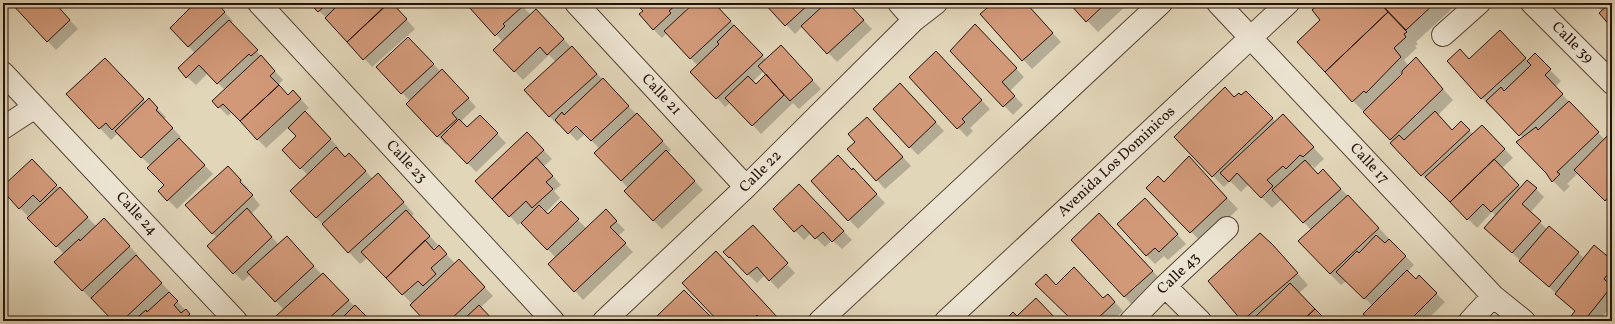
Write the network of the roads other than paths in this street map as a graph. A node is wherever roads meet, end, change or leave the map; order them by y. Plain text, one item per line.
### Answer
1 (259, 3) edge
2 (576, 3) edge
3 (899, 3) edge
4 (936, 3) edge
5 (1161, 3) edge
6 (1218, 3) edge
7 (1288, 3) edge
8 (1479, 3) edge
9 (1532, 3) edge
10 (914, 20) junction
11 (1443, 35) dead end
12 (1251, 38) junction
13 (3, 73) edge
14 (1612, 83) edge
15 (35, 107) junction
16 (3, 128) edge
17 (746, 187) junction
18 (1227, 228) dead end
19 (1165, 286) junction
20 (1492, 296) junction
21 (236, 321) edge
22 (553, 321) edge
23 (604, 321) edge
24 (820, 321) edge
25 (946, 321) edge
26 (1131, 321) edge
27 (1200, 321) edge
28 (1470, 321) edge
29 (1524, 321) edge

1 - 22 street, Calle 23
2 - 17 street, Calle 21
3 - 10 street
4 - 10 street, Calle 22
5 - 24 street
6 - 12 street, Calle 17
7 - 12 street, Avenida Los Dominicos
8 - 11 street
9 - 14 street, Calle 39
10 - 17 street, Calle 22
12 - 20 street, Calle 17
12 - 25 street, Avenida Los Dominicos
13 - 15 street, Calle 24
15 - 16 street
15 - 21 street, Calle 24
17 - 23 street, Calle 22
18 - 19 street, Calle 43
19 - 26 street, Calle 43
19 - 27 street
20 - 28 street
20 - 29 street, Calle 17

